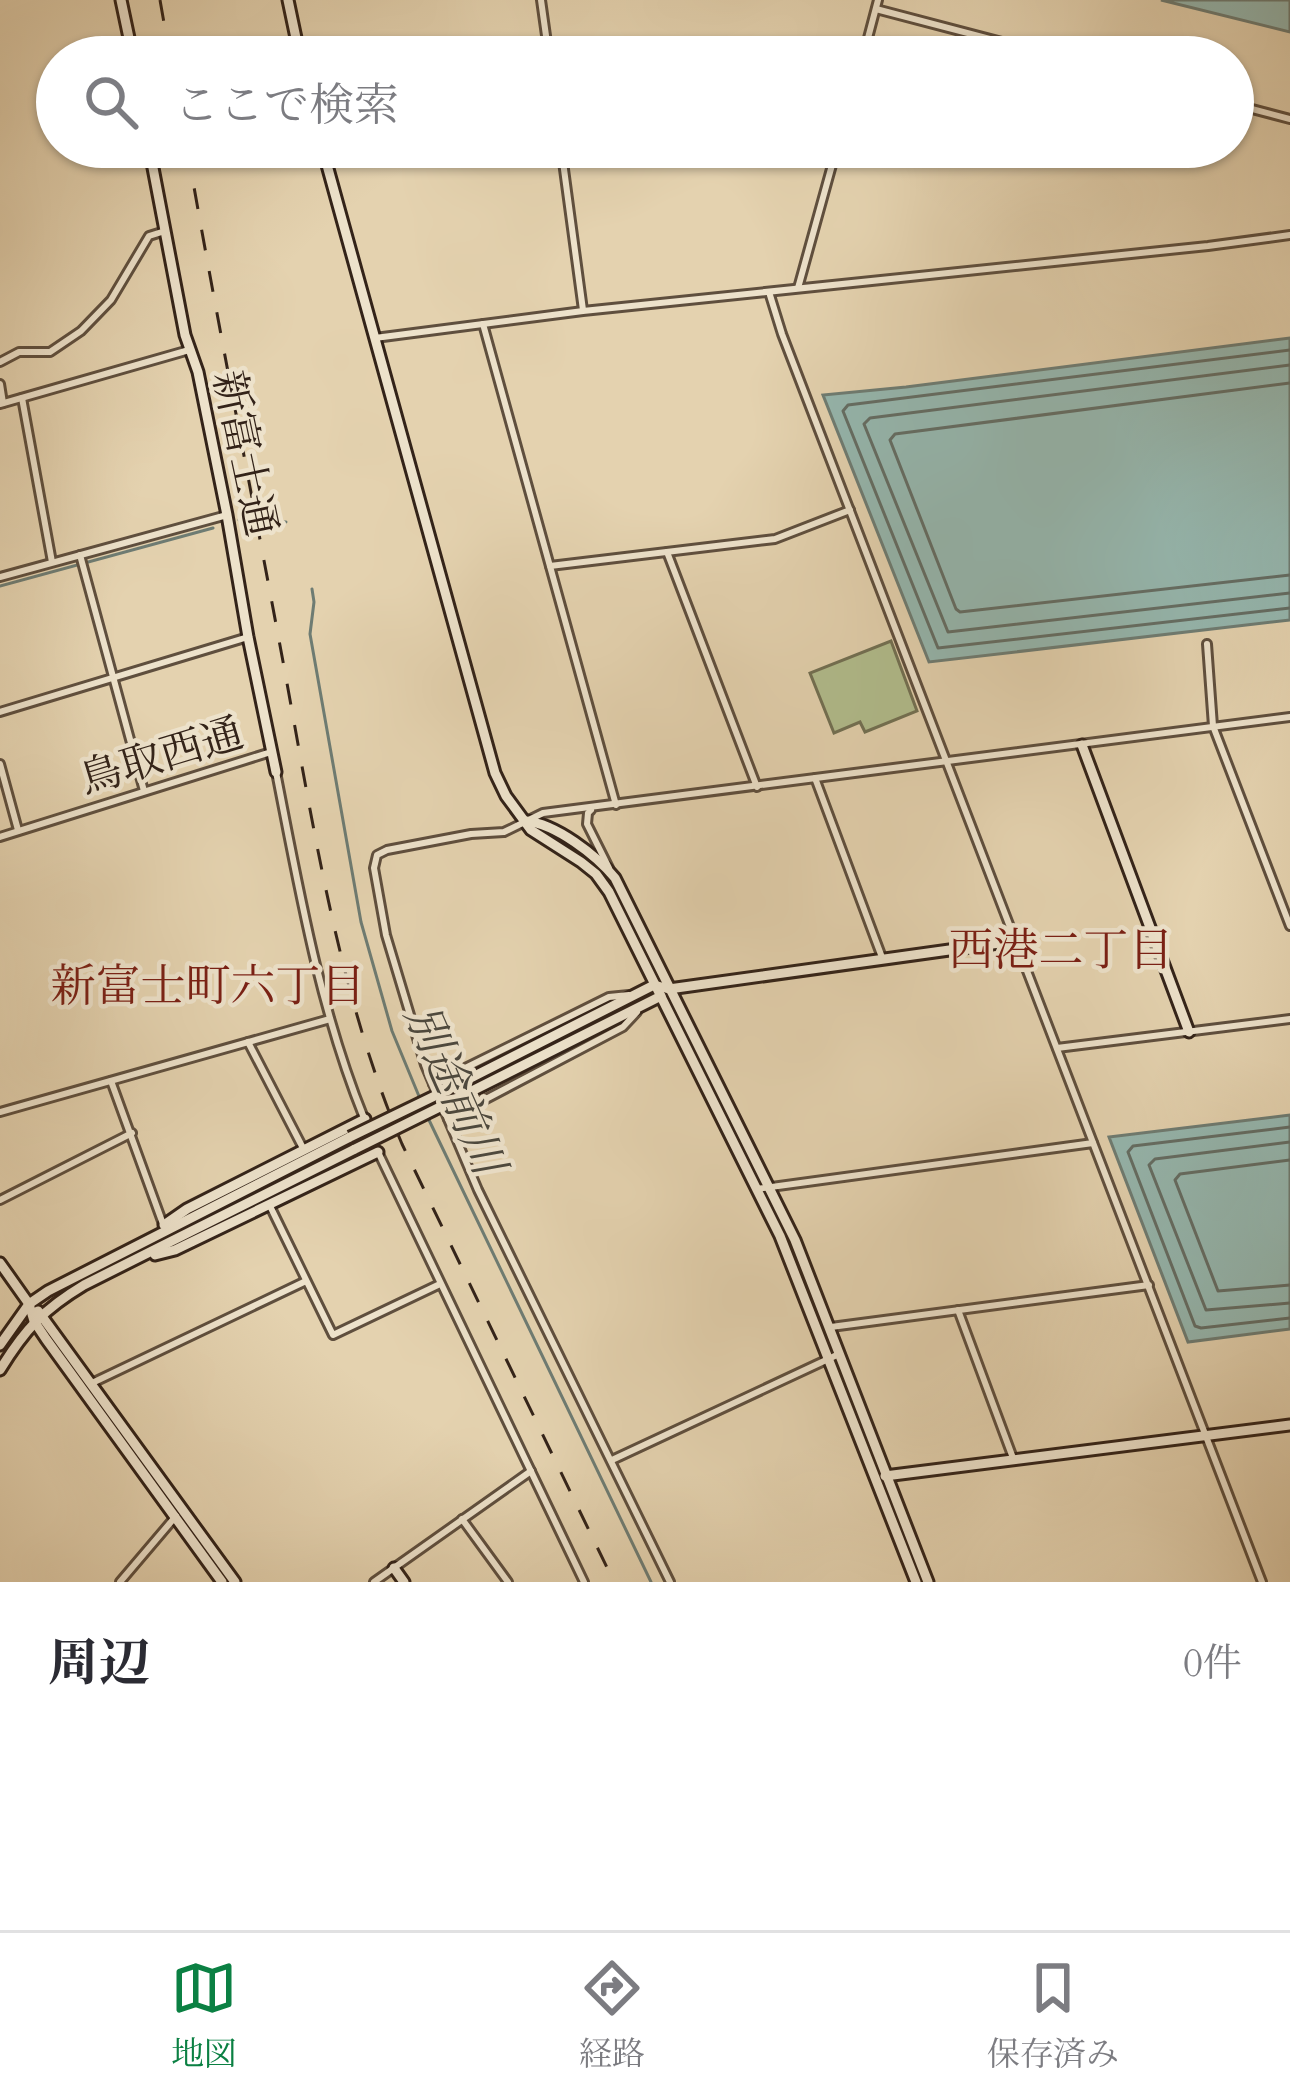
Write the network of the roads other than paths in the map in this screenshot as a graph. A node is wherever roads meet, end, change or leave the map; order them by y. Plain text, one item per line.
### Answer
1 (121, 0) edge
2 (289, 0) edge
3 (541, 0) edge
4 (877, 4) edge
5 (129, 36) edge
6 (296, 36) edge
7 (546, 36) edge
8 (868, 36) edge
9 (987, 36) edge
10 (1254, 109) edge
11 (1290, 118) edge
12 (153, 168) edge
13 (328, 168) edge
14 (564, 168) edge
15 (831, 168) edge
16 (165, 231) junction
17 (1290, 235) edge
18 (798, 289) junction
19 (769, 292) junction
20 (583, 311) junction
21 (483, 324) junction
22 (375, 338) junction
23 (189, 350) junction
24 (0, 362) edge
25 (0, 384) edge
26 (22, 398) junction
27 (2, 403) edge
28 (850, 510) junction
29 (227, 515) junction
30 (668, 552) junction
31 (80, 555) junction
32 (52, 562) junction
33 (550, 566) junction
34 (0, 577) edge
35 (248, 637) junction
36 (1207, 644) dead end
37 (114, 678) junction
38 (0, 712) edge
39 (1290, 717) edge
40 (1213, 726) junction
41 (1082, 745) junction
42 (271, 752) junction
43 (947, 763) junction
44 (0, 764) edge
45 (276, 772) joint
46 (815, 778) junction
47 (757, 787) junction
48 (144, 791) junction
49 (616, 805) junction
50 (594, 807) junction
51 (526, 821) junction
52 (18, 831) junction
53 (0, 837) edge
54 (610, 872) junction
55 (1290, 926) edge
56 (1014, 941) junction
57 (883, 960) junction
58 (654, 986) junction
59 (664, 993) junction
60 (641, 999) junction
61 (330, 1019) junction
62 (1290, 1019) edge
63 (1189, 1032) junction
64 (248, 1042) junction
65 (1058, 1048) junction
66 (111, 1081) junction
67 (433, 1084) junction
68 (0, 1112) edge
69 (365, 1119) junction
70 (448, 1119) junction
71 (132, 1133) junction
72 (1093, 1143) junction
73 (304, 1150) junction
74 (378, 1152) junction
75 (768, 1187) junction
76 (756, 1189) junction
77 (0, 1200) edge
78 (268, 1204) junction
79 (165, 1228) junction
80 (170, 1243) junction
81 (139, 1258) junction
82 (0, 1263) edge
83 (306, 1281) junction
84 (440, 1284) junction
85 (1149, 1285) junction
86 (29, 1304) junction
87 (958, 1310) junction
88 (38, 1317) junction
89 (829, 1327) junction
90 (0, 1345) edge
91 (833, 1356) junction
92 (0, 1370) edge
93 (86, 1386) junction
94 (1290, 1425) edge
95 (1206, 1436) junction
96 (1013, 1459) junction
97 (612, 1460) junction
98 (530, 1471) junction
99 (881, 1477) junction
100 (178, 1513) junction
101 (462, 1519) junction
102 (394, 1568) junction
103 (120, 1582) edge
104 (222, 1582) edge
105 (235, 1582) edge
106 (374, 1582) edge
107 (404, 1582) edge
108 (508, 1582) edge
109 (584, 1582) edge
110 (670, 1582) edge
111 (916, 1582) edge
112 (928, 1582) edge
113 (1262, 1582) edge

1 - 5 street
2 - 6 street
3 - 7 street
4 - 8 street
4 - 9 street
10 - 11 street
12 - 16 street, 新富士通
13 - 22 street
14 - 20 street
15 - 18 street
16 - 23 street, 新富士通
16 - 24 street
17 - 18 street
18 - 19 street
19 - 20 street
19 - 28 street
20 - 21 street
21 - 22 street
21 - 33 street
22 - 51 street
23 - 26 street
23 - 29 street, 新富士通
25 - 27 street
26 - 27 street
26 - 32 street
28 - 30 street
28 - 43 street
29 - 31 street
29 - 35 street, 新富士通
30 - 33 street
30 - 47 street
31 - 32 street
31 - 37 street
32 - 34 street
33 - 49 street
35 - 37 street
35 - 42 street, 新富士通
36 - 40 street
37 - 38 street
37 - 48 street
39 - 40 street
40 - 41 street
40 - 55 street
41 - 43 street
41 - 63 street
42 - 45 street, 新富士通
42 - 48 street, 鳥取西通
43 - 46 street
43 - 56 street
44 - 52 street
45 - 61 street
46 - 47 street
46 - 57 street
47 - 49 street
48 - 52 street, 鳥取西通
49 - 50 street
50 - 51 street
50 - 54 street
51 - 54 street
51 - 58 street
51 - 67 street
52 - 53 street, 鳥取西通
54 - 59 street
56 - 57 street
56 - 65 street
57 - 59 street
58 - 59 street
58 - 60 street
59 - 60 street
59 - 75 street
59 - 76 street
60 - 67 street
60 - 70 street
60 - 79 street, bridge
60 - 80 street, bridge
61 - 64 street
61 - 69 street
62 - 63 street
63 - 65 street
64 - 66 street
64 - 73 street
65 - 72 street
66 - 68 street
66 - 71 street
67 - 70 street
69 - 73 street
69 - 74 street
70 - 97 street
71 - 77 street
71 - 79 street
72 - 75 street
72 - 85 street
73 - 79 street
74 - 78 street
74 - 84 street
75 - 76 street
75 - 89 street
76 - 91 street
78 - 81 street
78 - 83 street
79 - 80 street
79 - 86 street
80 - 81 street
81 - 88 street
82 - 86 street
83 - 84 street
83 - 93 street
84 - 98 street
85 - 87 street
85 - 95 street
86 - 88 street
86 - 90 street
87 - 89 street
87 - 96 street
88 - 92 street
88 - 93 street
89 - 91 street
91 - 97 street
91 - 99 street
93 - 100 street
94 - 95 street
95 - 96 street
95 - 113 street
96 - 99 street
97 - 110 street
98 - 101 street
98 - 109 street
99 - 111 street
99 - 112 street
100 - 103 street
100 - 104 street
100 - 105 street
101 - 102 street
101 - 108 street
102 - 106 street
102 - 107 street

